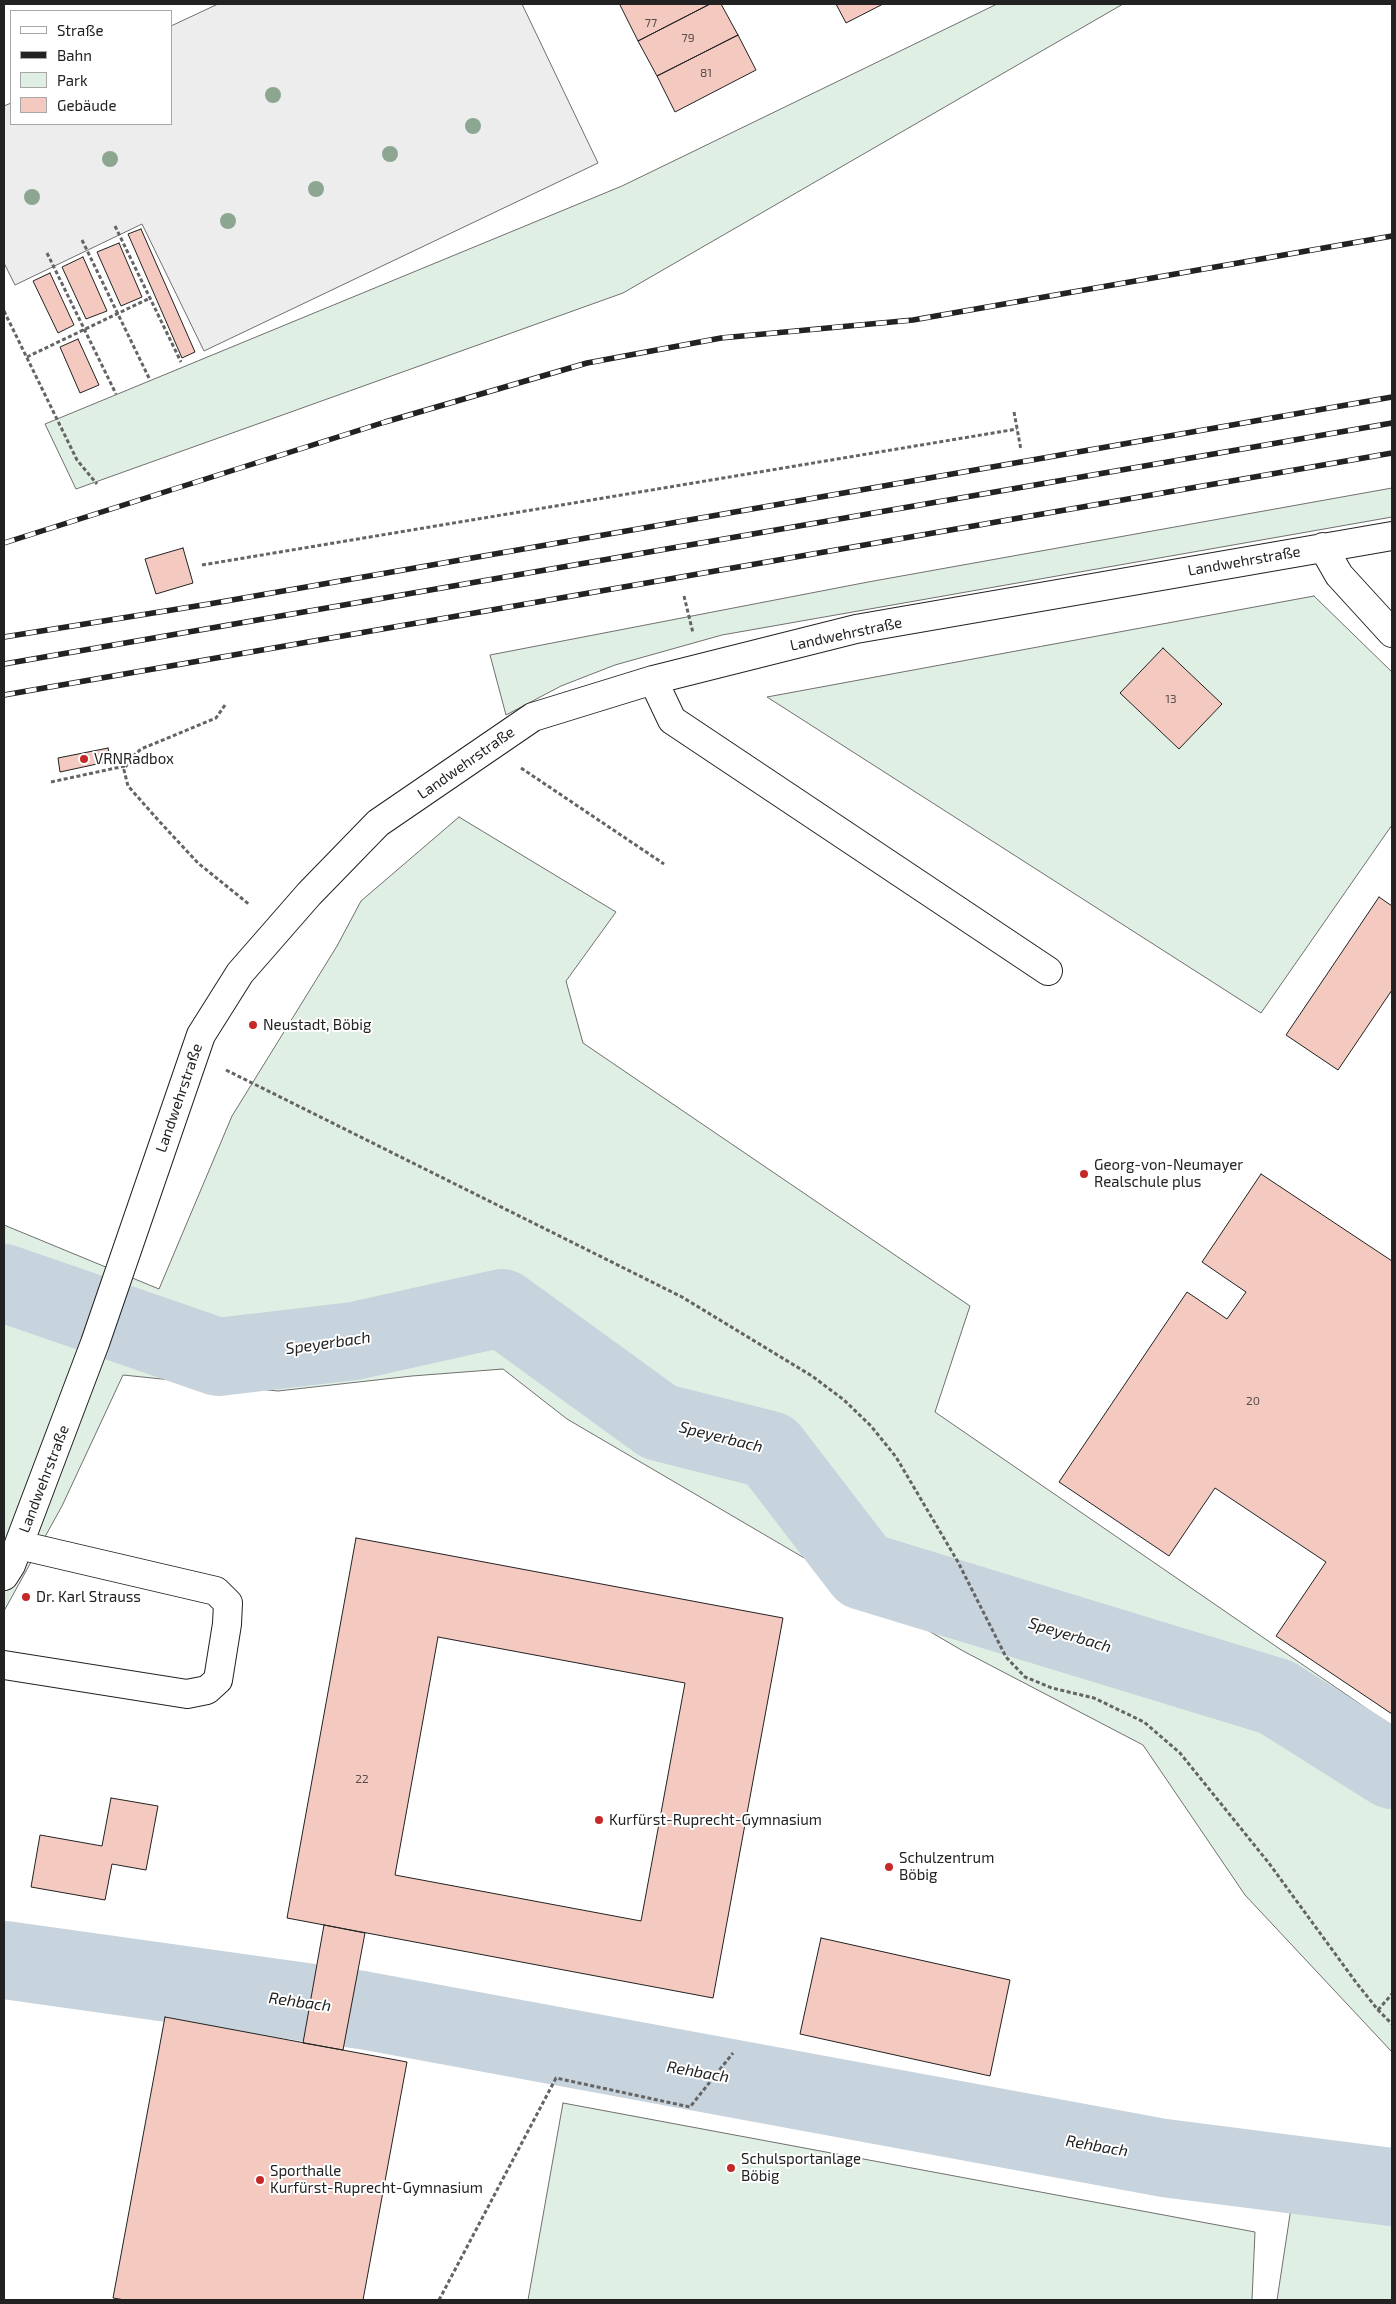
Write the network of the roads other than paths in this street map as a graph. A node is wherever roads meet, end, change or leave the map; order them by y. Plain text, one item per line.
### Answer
1 (1392, 536) edge
2 (1323, 547) junction
3 (1392, 633) edge
4 (653, 680) junction
5 (1048, 971) dead end
6 (19, 1545) junction
7 (4, 1576) edge
8 (4, 1665) edge

1 - 2 street, Landwehrstraße
2 - 3 street
2 - 4 street, Landwehrstraße
4 - 5 street
4 - 6 street, Landwehrstraße
6 - 7 street, Landwehrstraße
6 - 8 street

